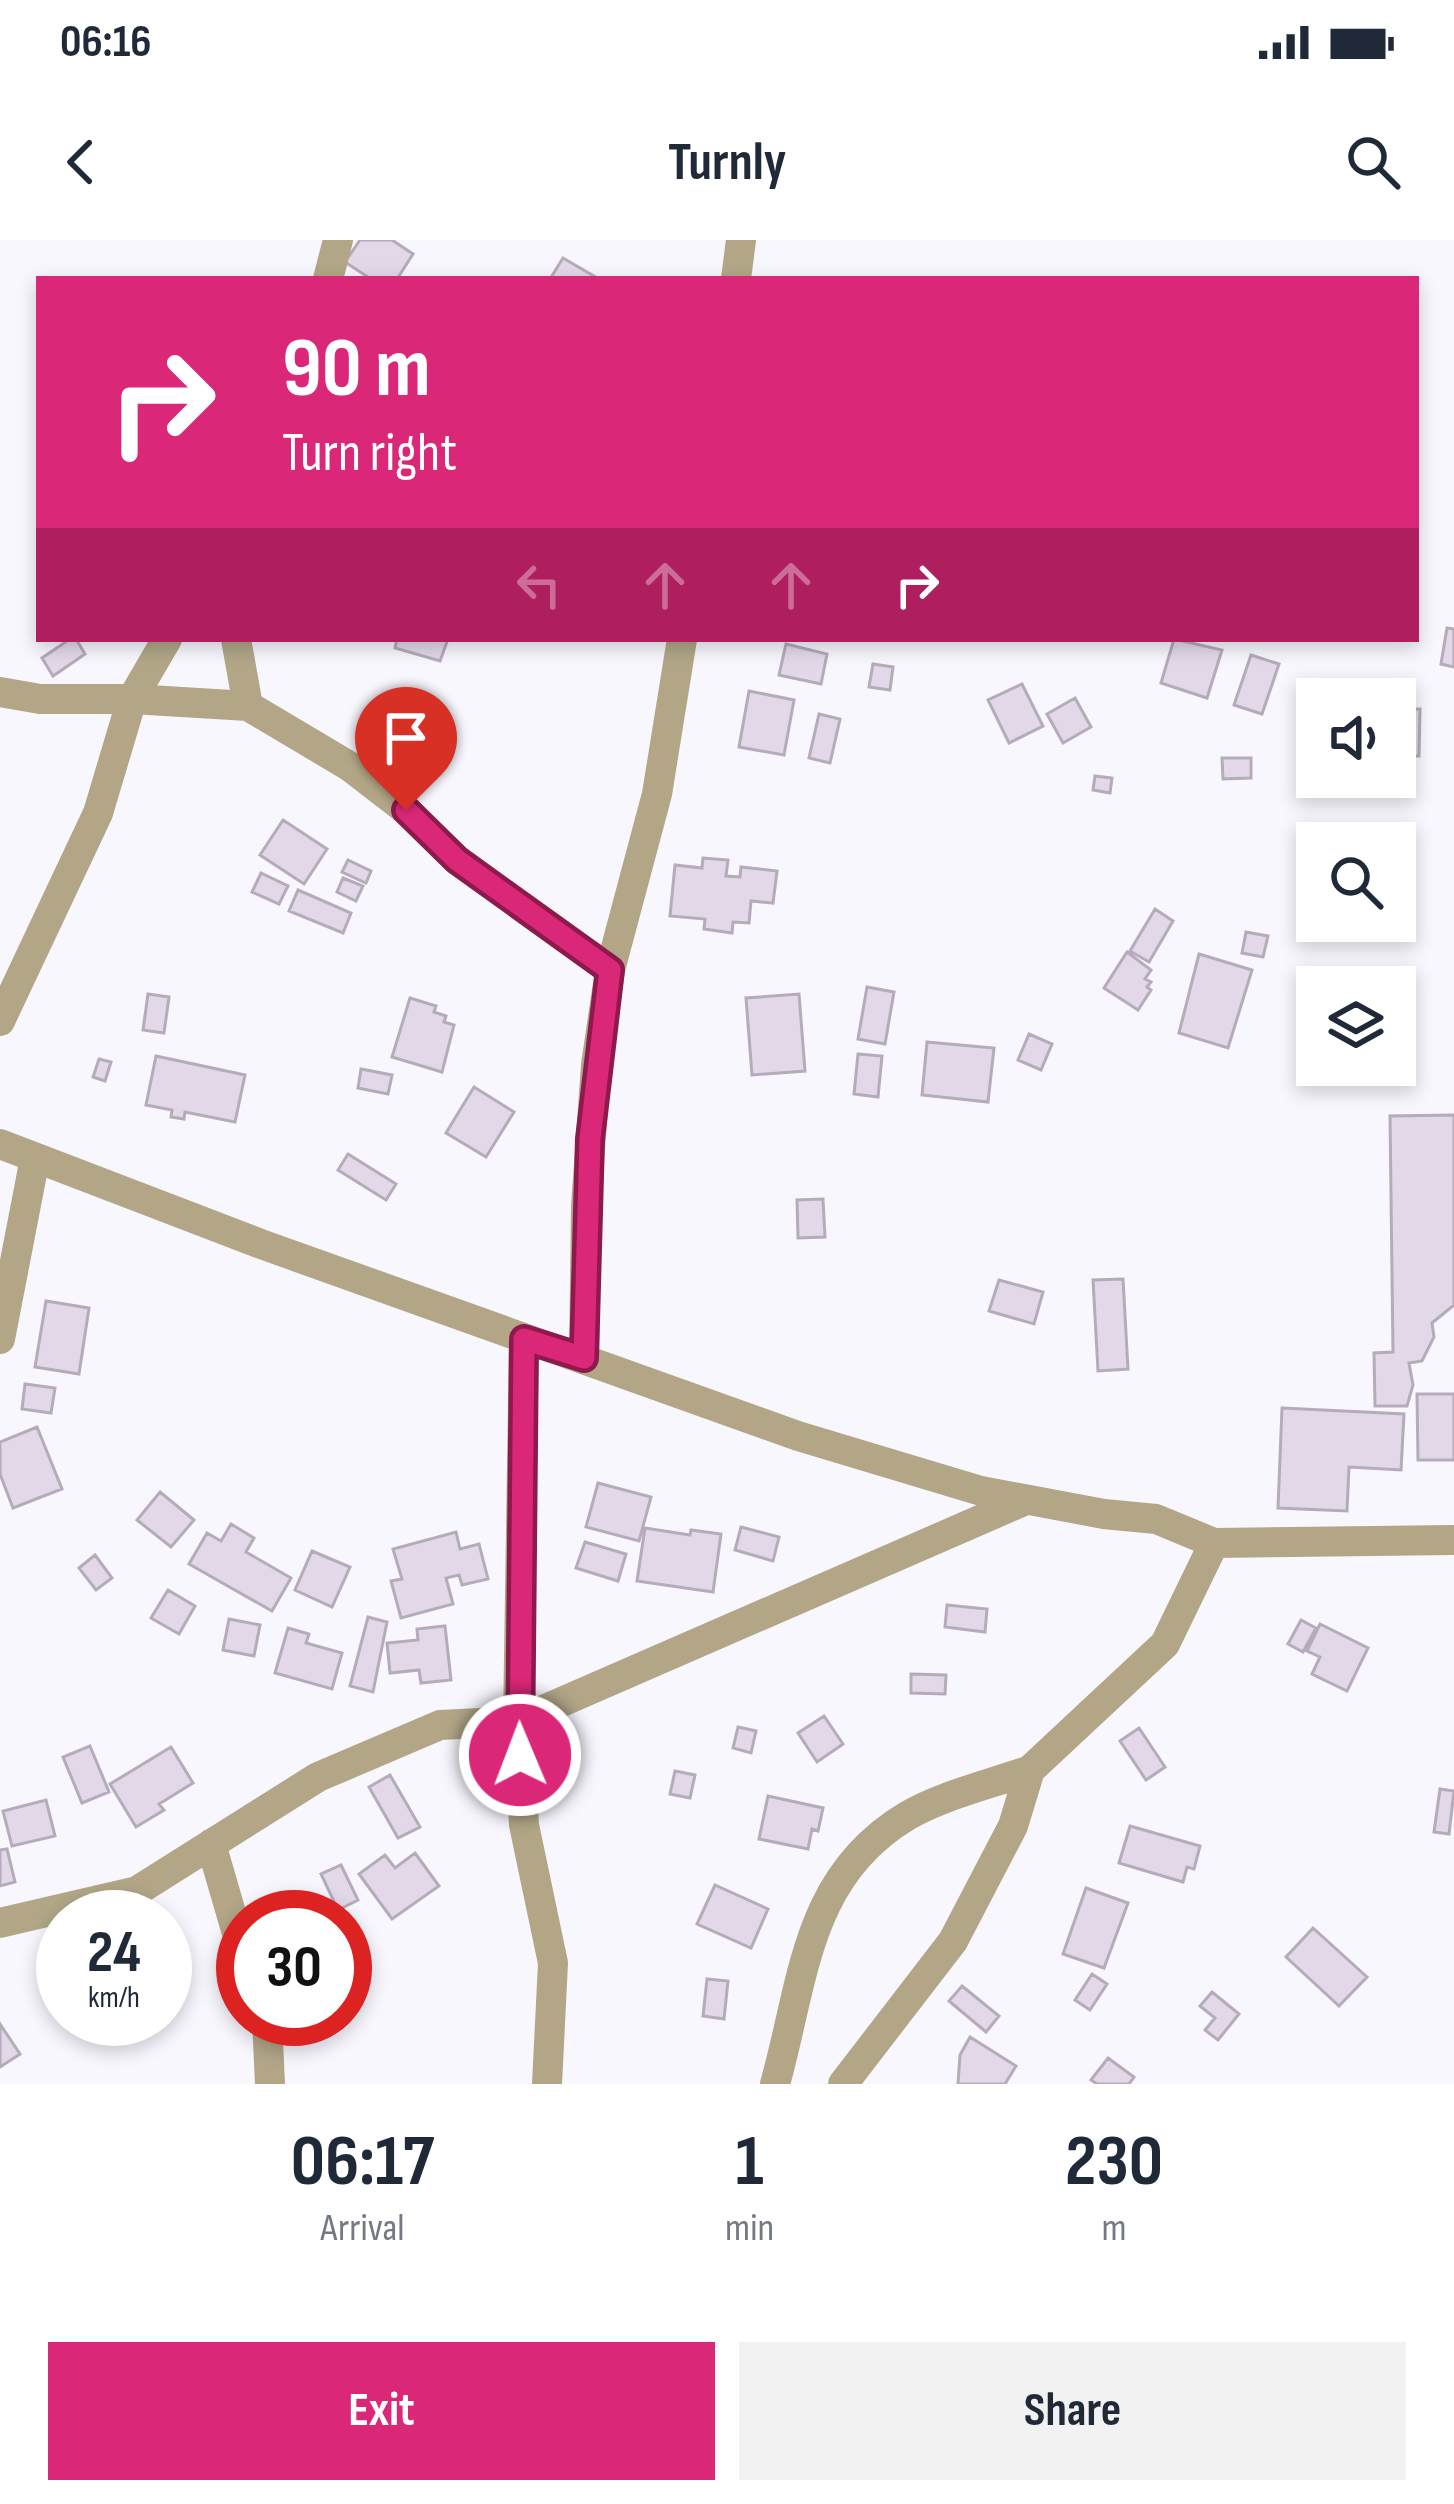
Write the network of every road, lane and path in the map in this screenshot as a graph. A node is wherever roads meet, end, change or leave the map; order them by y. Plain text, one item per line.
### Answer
1 (338, 240) edge
2 (741, 240) edge
3 (329, 276) edge
4 (736, 276) edge
5 (164, 642) edge
6 (237, 642) edge
7 (682, 642) edge
8 (0, 692) edge
9 (131, 699) junction
10 (248, 706) junction
11 (610, 970) junction
12 (0, 1022) edge
13 (0, 1144) edge
14 (34, 1158) junction
15 (0, 1339) edge
16 (524, 1339) junction
17 (584, 1358) junction
18 (1026, 1499) junction
19 (1454, 1540) edge
20 (1214, 1543) junction
21 (518, 1720) junction
22 (1030, 1770) junction
23 (211, 1844) junction
24 (224, 1890) edge
25 (0, 1923) edge
26 (268, 2046) edge
27 (269, 2084) edge
28 (547, 2084) edge
29 (775, 2084) edge
30 (843, 2084) edge

1 - 3 street
2 - 4 street
5 - 9 street
6 - 10 street
7 - 11 street
8 - 9 street
9 - 10 street
9 - 12 street
10 - 11 street
11 - 17 street
13 - 14 street
14 - 15 street
14 - 16 street
16 - 17 street
16 - 21 street
17 - 18 street
18 - 20 street
18 - 21 street
19 - 20 street
20 - 22 street
21 - 23 street
21 - 28 street
22 - 29 street
22 - 30 street
23 - 24 street
23 - 25 street
26 - 27 street

